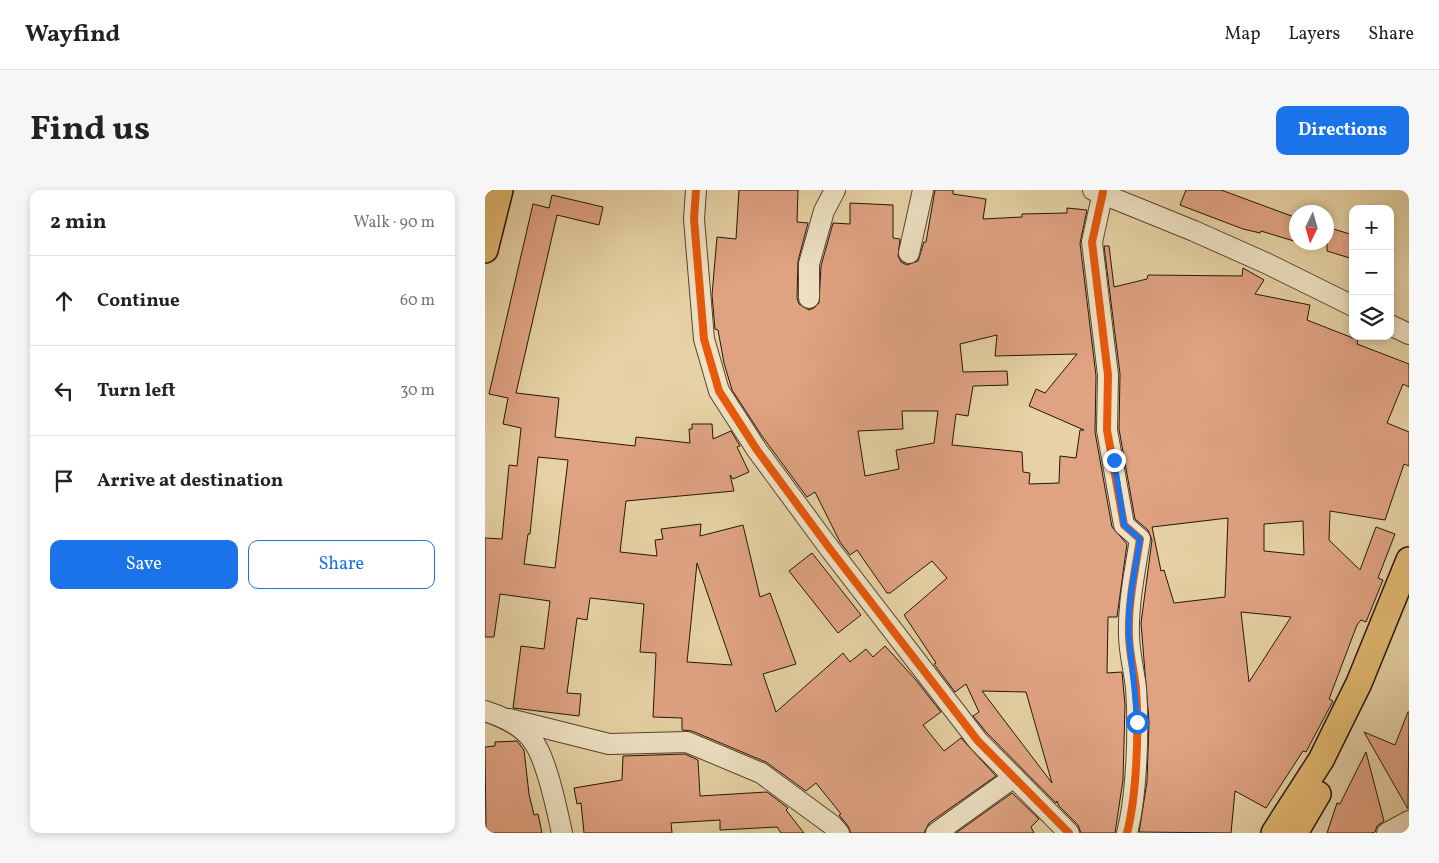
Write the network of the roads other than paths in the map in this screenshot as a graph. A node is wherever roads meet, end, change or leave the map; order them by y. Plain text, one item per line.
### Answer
1 (500, 190) edge
2 (696, 190) edge
3 (835, 190) edge
4 (923, 190) edge
5 (1098, 191) edge
6 (485, 250) edge
7 (909, 253) dead end
8 (809, 298) dead end
9 (1349, 304) edge
10 (1394, 327) edge
11 (1409, 334) edge
12 (1409, 560) edge
13 (1409, 602) edge
14 (485, 711) edge
15 (509, 719) junction
16 (1014, 778) junction
17 (1409, 822) edge
18 (562, 833) edge
19 (839, 833) edge
20 (936, 833) edge
21 (1069, 833) edge
22 (1127, 833) edge
23 (1274, 833) edge
24 (1295, 833) edge
25 (1387, 833) edge

1 - 6 main road
2 - 16 street
3 - 8 street
4 - 7 street
5 - 9 street
5 - 22 street
10 - 11 street
12 - 23 main road
13 - 24 main road
14 - 15 street
15 - 18 street
15 - 19 street
16 - 20 street
16 - 21 street
17 - 25 street

